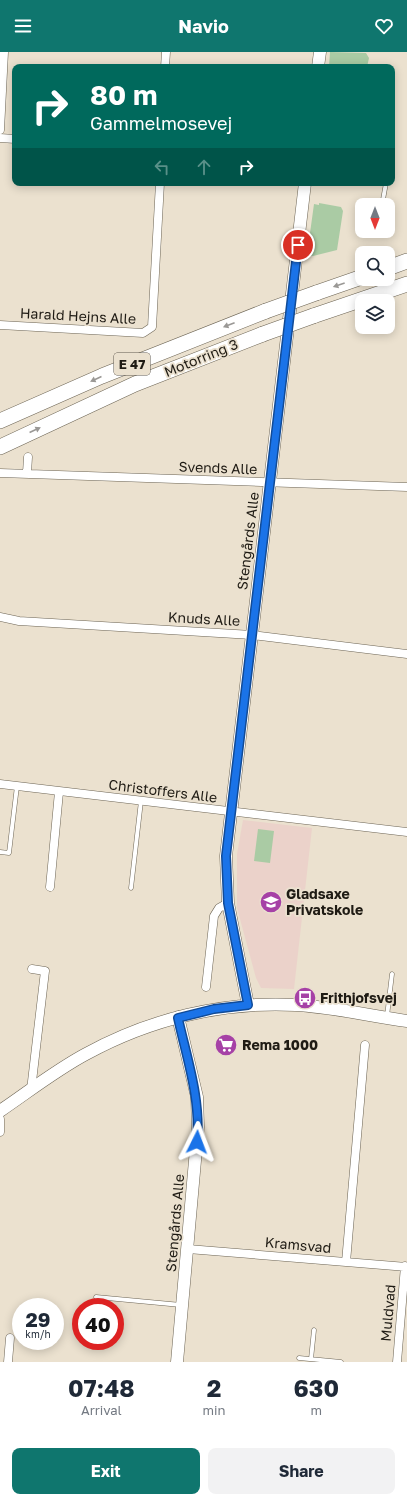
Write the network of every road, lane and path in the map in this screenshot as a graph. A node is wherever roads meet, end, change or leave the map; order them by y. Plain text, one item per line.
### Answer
1 (4, 52) edge
2 (166, 52) edge
3 (320, 52) edge
4 (165, 64) edge
5 (318, 64) edge
6 (0, 130) edge
7 (0, 138) edge
8 (12, 139) edge
9 (160, 186) edge
10 (305, 186) edge
11 (385, 186) edge
12 (383, 198) edge
13 (407, 261) edge
14 (395, 265) edge
15 (355, 279) edge
16 (407, 284) edge
17 (0, 325) edge
18 (0, 421) edge
19 (0, 447) edge
20 (28, 457) dead end
21 (0, 473) edge
22 (27, 473) junction
23 (270, 483) junction
24 (407, 487) edge
25 (0, 617) edge
26 (252, 635) junction
27 (407, 654) edge
28 (0, 784) edge
29 (17, 786) junction
30 (59, 792) junction
31 (141, 801) junction
32 (231, 812) junction
33 (407, 832) edge
34 (0, 852) edge
35 (50, 887) dead end
36 (131, 888) dead end
37 (228, 903) junction
38 (32, 969) dead end
39 (392, 974) dead end
40 (206, 987) dead end
41 (248, 1005) junction
42 (178, 1018) junction
43 (386, 1018) junction
44 (407, 1021) edge
45 (365, 1045) dead end
46 (31, 1090) junction
47 (0, 1111) edge
48 (0, 1119) edge
49 (0, 1132) edge
50 (188, 1249) junction
51 (346, 1262) junction
52 (406, 1266) edge
53 (96, 1297) dead end
54 (181, 1306) junction
55 (314, 1330) dead end
56 (10, 1338) dead end
57 (299, 1358) dead end
58 (312, 1360) junction
59 (8, 1362) edge
60 (177, 1362) edge
61 (341, 1362) edge
62 (397, 1362) edge

1 - 6 street
2 - 4 street
3 - 5 street
7 - 8 street
9 - 17 street, Harald Hejns Alle
10 - 23 street, Stengårds Alle
11 - 12 lane
13 - 14 highway
15 -> 18 highway, Motorring 3 / E 47, bridge
19 -> 16 highway, Motorring 3 / E 47, bridge
20 - 22 street
21 - 22 street, Svends Alle
22 - 23 street, Svends Alle
23 - 24 street, Svends Alle
23 - 26 street, Stengårds Alle
25 - 26 street, Knuds Alle
26 - 27 street, Knuds Alle
26 - 32 street, Stengårds Alle
28 - 29 street, Christoffers Alle
29 - 30 street, Christoffers Alle
29 - 34 lane
30 - 31 street, Christoffers Alle
30 - 35 street
31 - 32 street, Christoffers Alle
31 - 36 lane
32 - 33 street, Christoffers Alle
32 - 37 street, Stengårds Alle
37 - 40 street
37 - 41 street, Stengårds Alle
38 - 46 street
39 - 43 lane
41 - 42 street
41 - 43 street
42 - 46 street
42 - 50 street, Stengårds Alle
43 - 44 street
45 - 51 street
46 - 47 street
48 - 49 street
50 - 51 street, Kramsvad
50 - 54 street, Stengårds Alle
51 - 52 street, Kramsvad
52 - 62 street, Muldvad
53 - 54 lane
54 - 60 street, Stengårds Alle
55 - 58 lane
56 - 59 street
57 - 58 lane
58 - 61 lane

